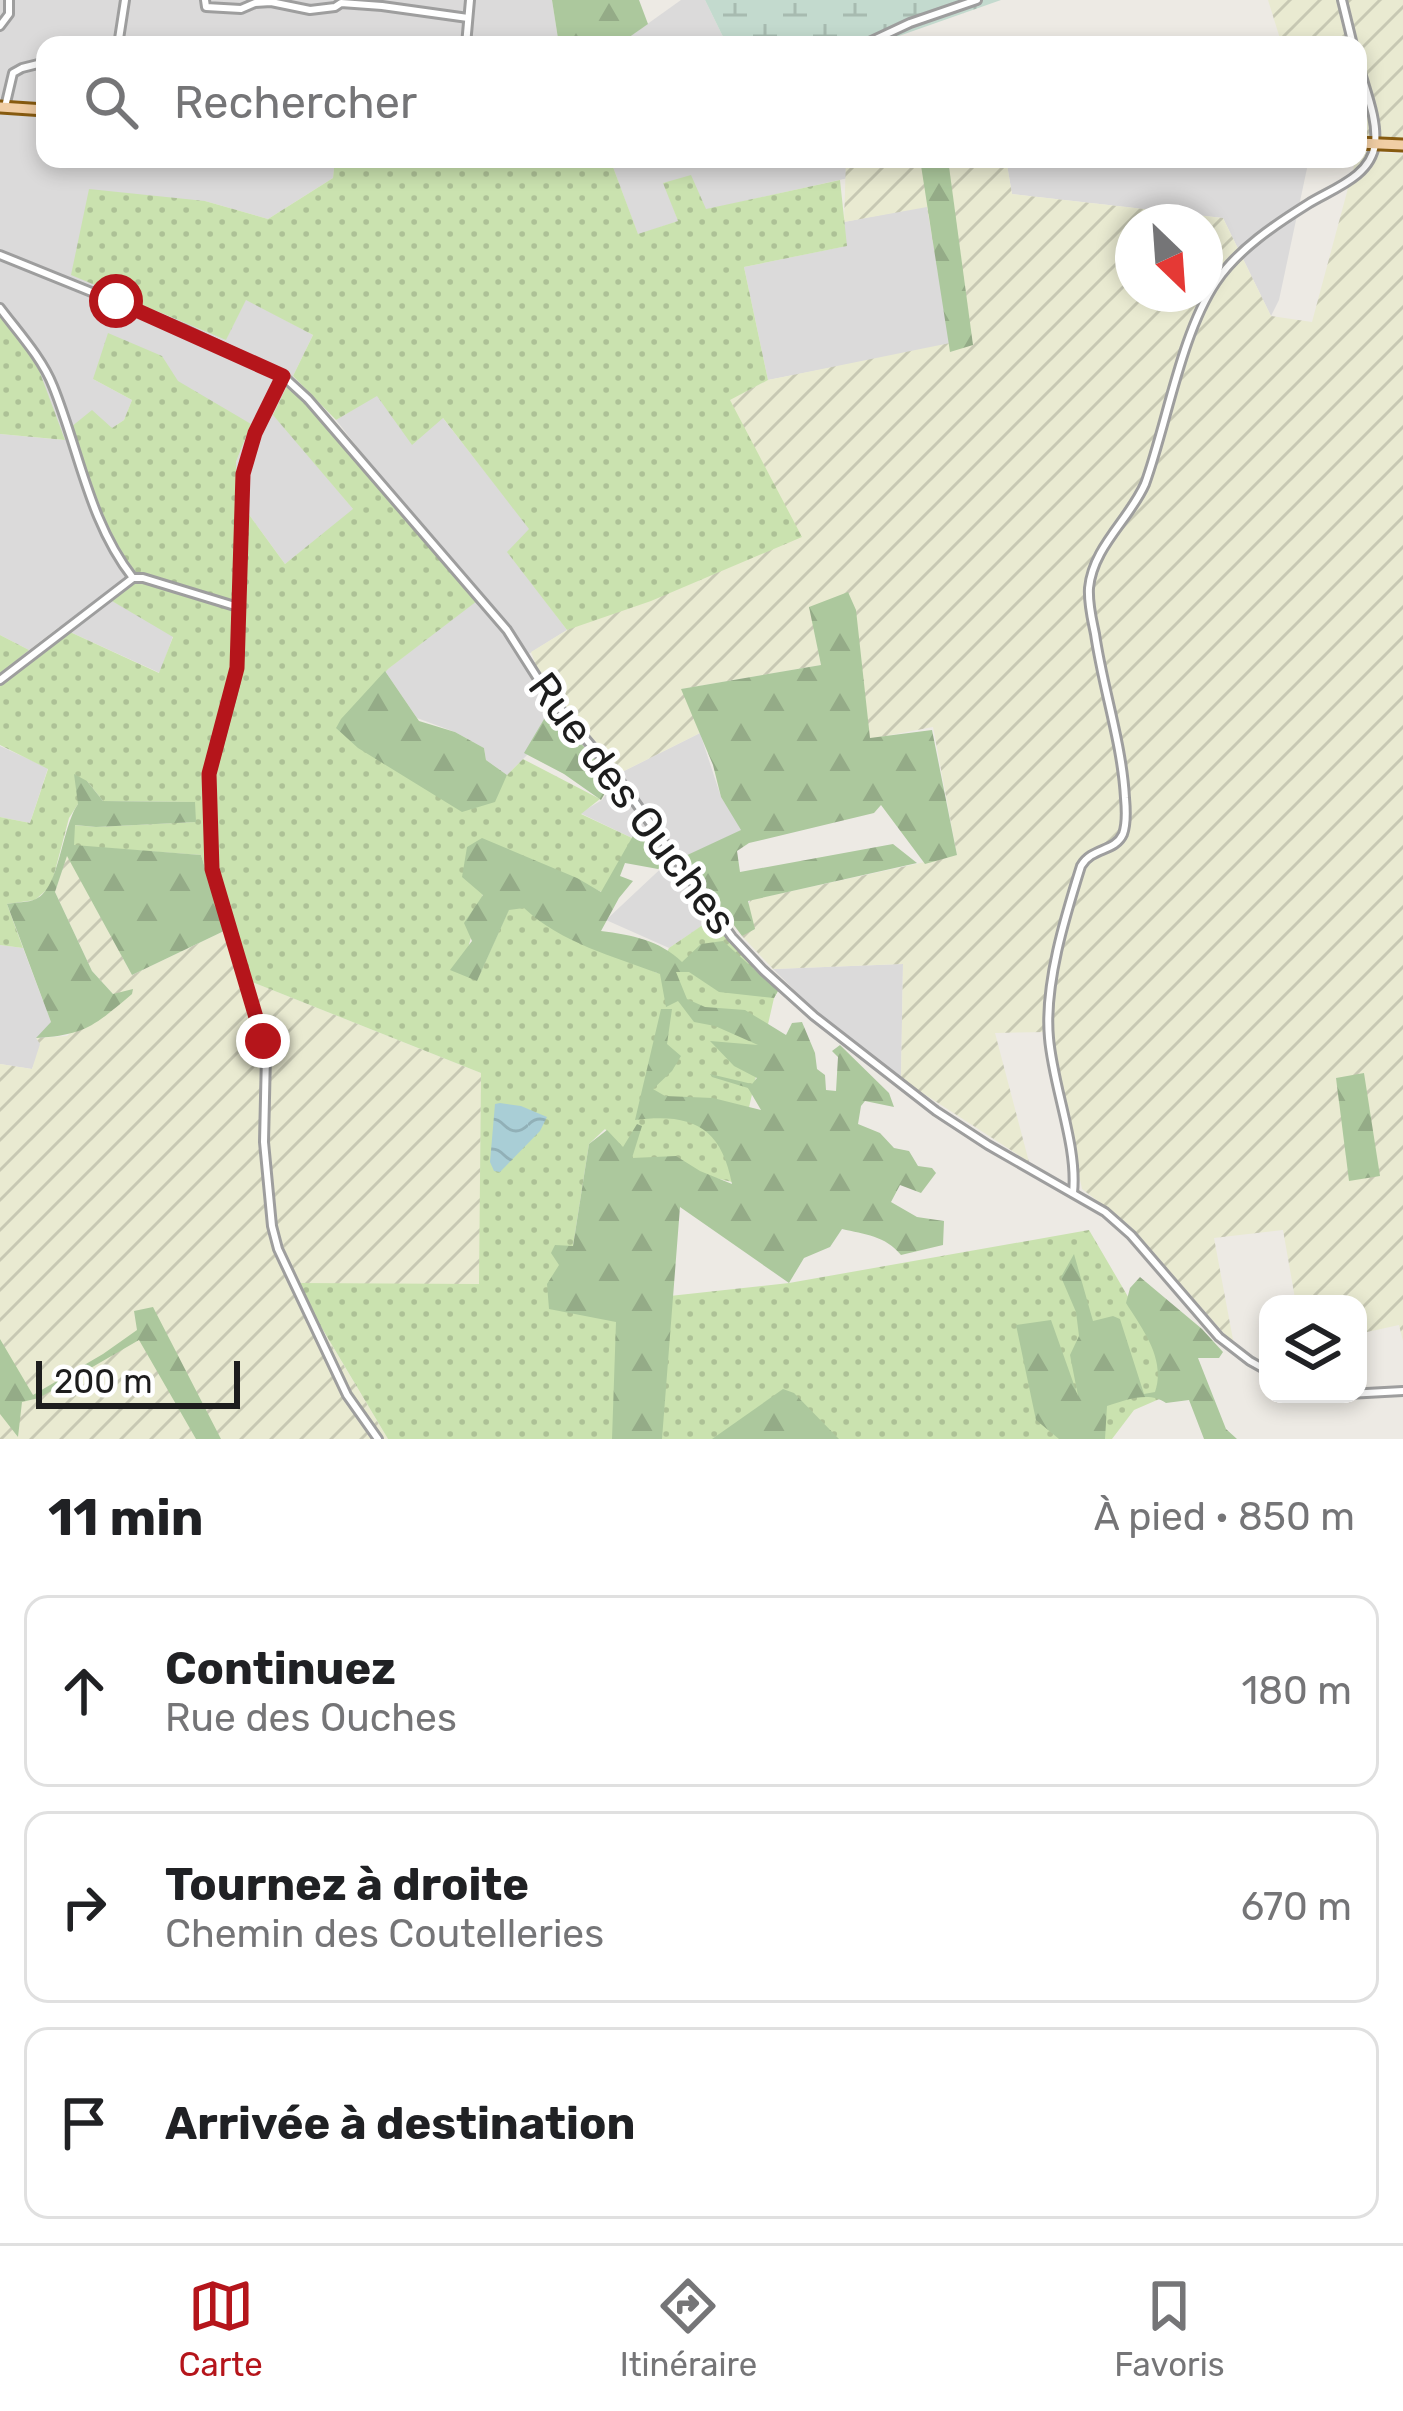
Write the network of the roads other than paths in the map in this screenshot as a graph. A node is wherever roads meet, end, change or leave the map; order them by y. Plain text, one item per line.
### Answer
1 (9, 0) edge
2 (125, 0) edge
3 (205, 0) edge
4 (428, 0) edge
5 (470, 0) edge
6 (977, 0) edge
7 (1342, 0) edge
8 (340, 1) edge
9 (426, 12) junction
10 (468, 18) junction
11 (0, 26) edge
12 (119, 36) edge
13 (467, 36) edge
14 (883, 36) edge
15 (1352, 36) edge
16 (36, 64) edge
17 (1367, 99) edge
18 (2, 107) edge
19 (36, 109) edge
20 (1367, 144) edge
21 (1375, 144) junction
22 (1403, 145) edge
23 (1367, 162) edge
24 (1362, 168) edge
25 (0, 255) edge
26 (0, 308) edge
27 (283, 376) junction
28 (133, 578) junction
29 (238, 607) junction
30 (0, 680) edge
31 (1073, 1193) junction
32 (1259, 1366) edge
33 (1403, 1391) edge
34 (1367, 1393) edge
35 (377, 1439) edge

1 - 11 street
2 - 12 street
3 - 8 street
4 - 9 street
5 - 10 street
6 - 14 street
7 - 15 street
8 - 9 street
9 - 10 street
10 - 13 street
16 - 18 street
17 - 21 street
18 - 19 main road
20 - 21 main road
21 - 22 main road
21 - 23 street
24 - 31 street
25 - 27 street, Rue des Ouches
26 - 28 street
27 - 29 street
27 - 31 street, Rue des Ouches
28 - 29 street
28 - 30 street
29 - 35 street
31 - 32 street, Rue des Ouches
33 - 34 street

